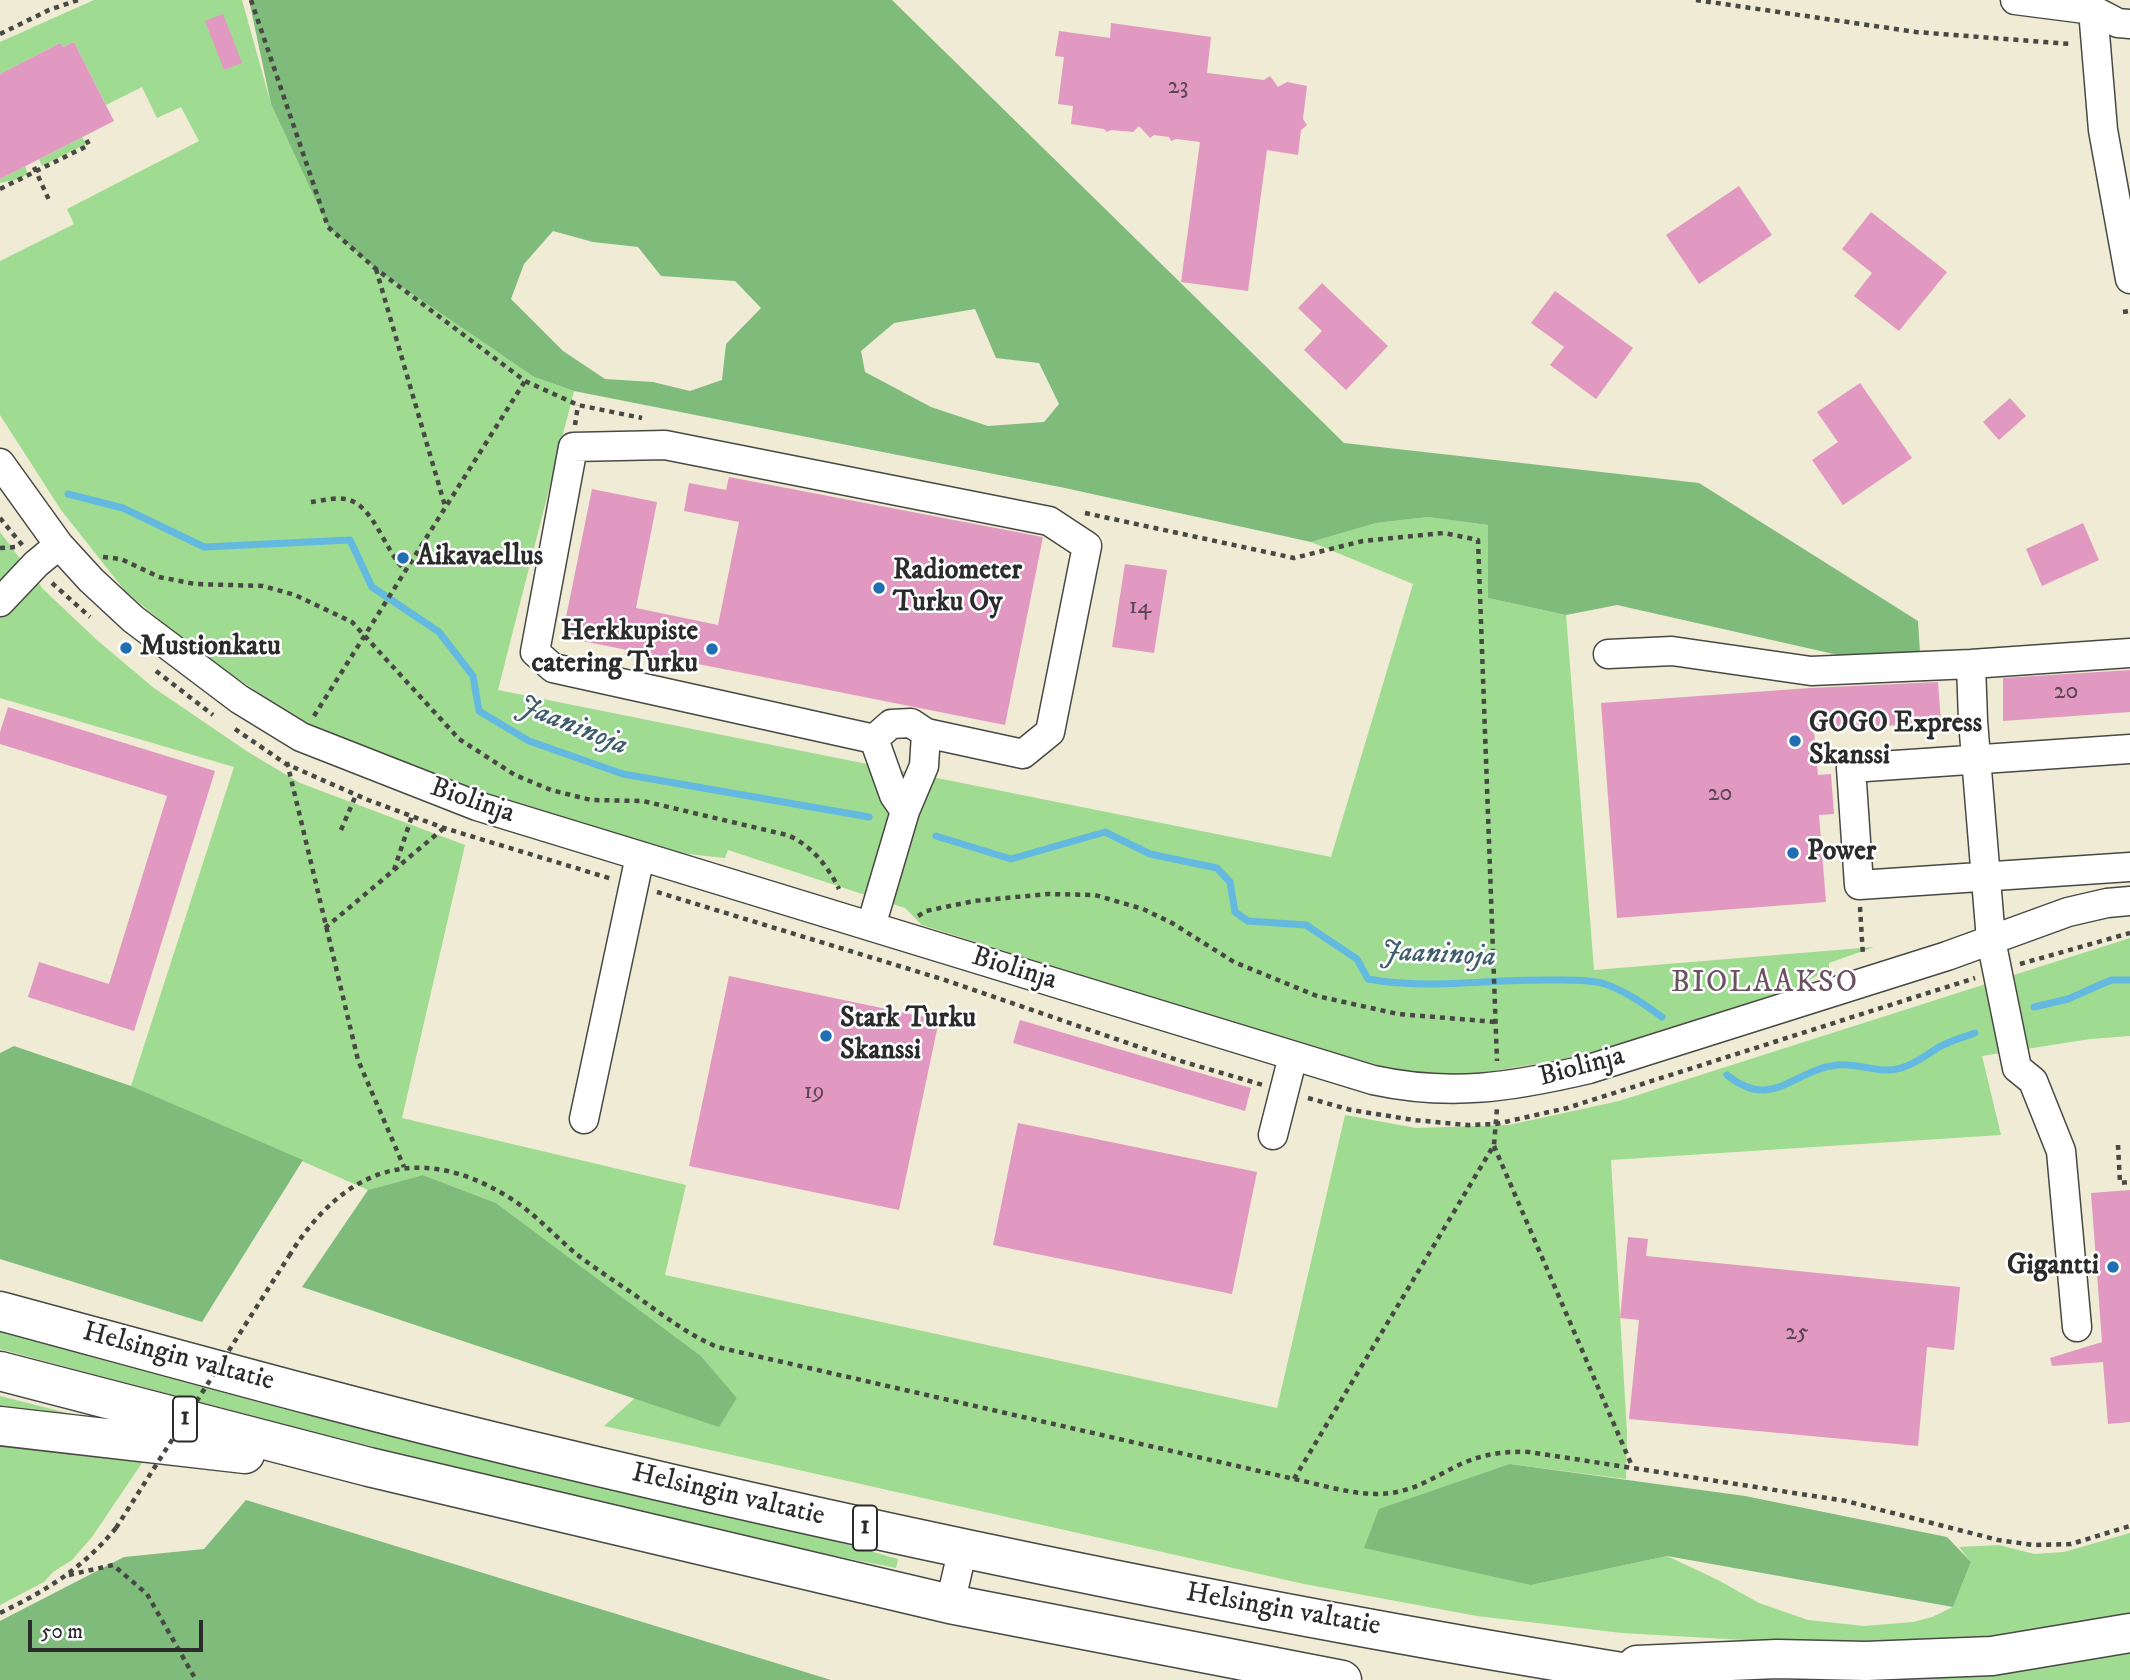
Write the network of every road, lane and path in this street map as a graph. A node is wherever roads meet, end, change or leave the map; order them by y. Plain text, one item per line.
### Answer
1 (78, 0) edge
2 (251, 0) edge
3 (1696, 0) edge
4 (2015, 0) edge
5 (2104, 5) edge
6 (2130, 24) edge
7 (0, 34) edge
8 (2095, 46) junction
9 (86, 139) dead end
10 (2117, 144) edge
11 (35, 169) junction
12 (0, 190) edge
13 (49, 200) dead end
14 (376, 270) junction
15 (2130, 279) edge
16 (2130, 311) edge
17 (2123, 312) dead end
18 (525, 381) junction
19 (646, 419) dead end
20 (0, 463) edge
21 (311, 502) dead end
22 (445, 506) junction
23 (1081, 512) dead end
24 (0, 517) edge
25 (59, 545) junction
26 (0, 548) edge
27 (98, 556) dead end
28 (406, 571) junction
29 (0, 603) edge
30 (365, 635) junction
31 (2130, 653) edge
32 (1608, 654) dead end
33 (1971, 664) junction
34 (926, 733) junction
35 (301, 737) junction
36 (874, 739) junction
37 (2130, 749) edge
38 (1976, 760) junction
39 (356, 794) dead end
40 (905, 811) junction
41 (412, 816) dead end
42 (444, 828) dead end
43 (341, 830) dead end
44 (640, 856) junction
45 (2130, 867) edge
46 (394, 870) junction
47 (1985, 876) junction
48 (1859, 885) junction
49 (839, 889) dead end
50 (2130, 901) edge
51 (911, 920) dead end
52 (871, 926) junction
53 (326, 928) junction
54 (2130, 933) edge
55 (1991, 940) junction
56 (1863, 956) dead end
57 (1997, 972) junction
58 (961, 985) dead end
59 (1496, 1004) dead end
60 (1496, 1022) dead end
61 (1293, 1056) junction
62 (1284, 1091) junction
63 (584, 1119) dead end
64 (1496, 1124) junction
65 (1273, 1135) dead end
66 (1494, 1145) junction
67 (2118, 1145) dead end
68 (404, 1167) junction
69 (2130, 1182) edge
70 (0, 1288) edge
71 (0, 1311) edge
72 (2077, 1327) dead end
73 (152, 1352) junction
74 (0, 1371) edge
75 (0, 1426) edge
76 (1632, 1466) junction
77 (369, 1467) junction
78 (1294, 1479) junction
79 (2130, 1526) edge
80 (963, 1548) junction
81 (69, 1575) junction
82 (950, 1604) junction
83 (0, 1613) edge
84 (2130, 1633) edge
85 (1586, 1667) junction
86 (196, 1680) edge
87 (1342, 1680) edge
88 (1671, 1680) edge

1 - 7 path
2 - 14 path
3 - 8 path
4 - 5 street
5 - 6 street
5 - 8 street
8 - 10 street
9 - 11 path
10 - 15 street
11 - 12 path
11 - 13 path
14 - 18 path
14 - 22 path
16 - 17 path
18 - 19 path
18 - 22 path
20 - 25 street, Biolinja
21 - 28 path
22 - 28 path
23 - 59 path
24 - 26 path
25 - 29 street
25 - 35 street, Biolinja
27 - 30 path
28 - 30 path
30 - 35 path
30 - 49 path
31 - 33 street
32 - 33 street
33 - 38 street
34 - 36 street
34 - 36 street
34 - 40 street
35 - 44 street, Biolinja
35 - 53 path
36 - 40 street
37 - 38 street
38 - 47 street
38 - 48 street
39 - 43 path
40 - 52 street
41 - 46 path
42 - 46 path
44 - 52 street, Biolinja
44 - 63 street
45 - 47 street
46 - 53 path
47 - 48 street
47 - 55 street
48 - 56 path
50 - 55 street, Biolinja
51 - 60 path
52 - 61 street, Biolinja
53 - 68 path
54 - 57 path
55 - 57 street
55 - 61 street, Biolinja
57 - 64 path
57 - 72 street
58 - 62 path
61 - 62 street
62 - 64 path
62 - 65 street
64 - 66 path
66 - 76 path
66 - 78 path
67 - 69 path
68 - 78 path
68 - 81 path, bridge
70 - 73 highway
71 - 73 highway, Helsingin valtatie / 1
73 - 80 highway, Helsingin valtatie / 1
74 - 77 highway, Helsingin valtatie / 1
75 - 77 highway
76 - 78 path
76 - 79 path
77 - 82 highway, Helsingin valtatie / 1
80 - 82 street
80 - 85 highway, Helsingin valtatie / 1
81 - 83 path
81 - 86 path
82 - 87 highway, Helsingin valtatie / 1
84 - 85 highway
85 - 88 highway, Helsingin valtatie / 1

